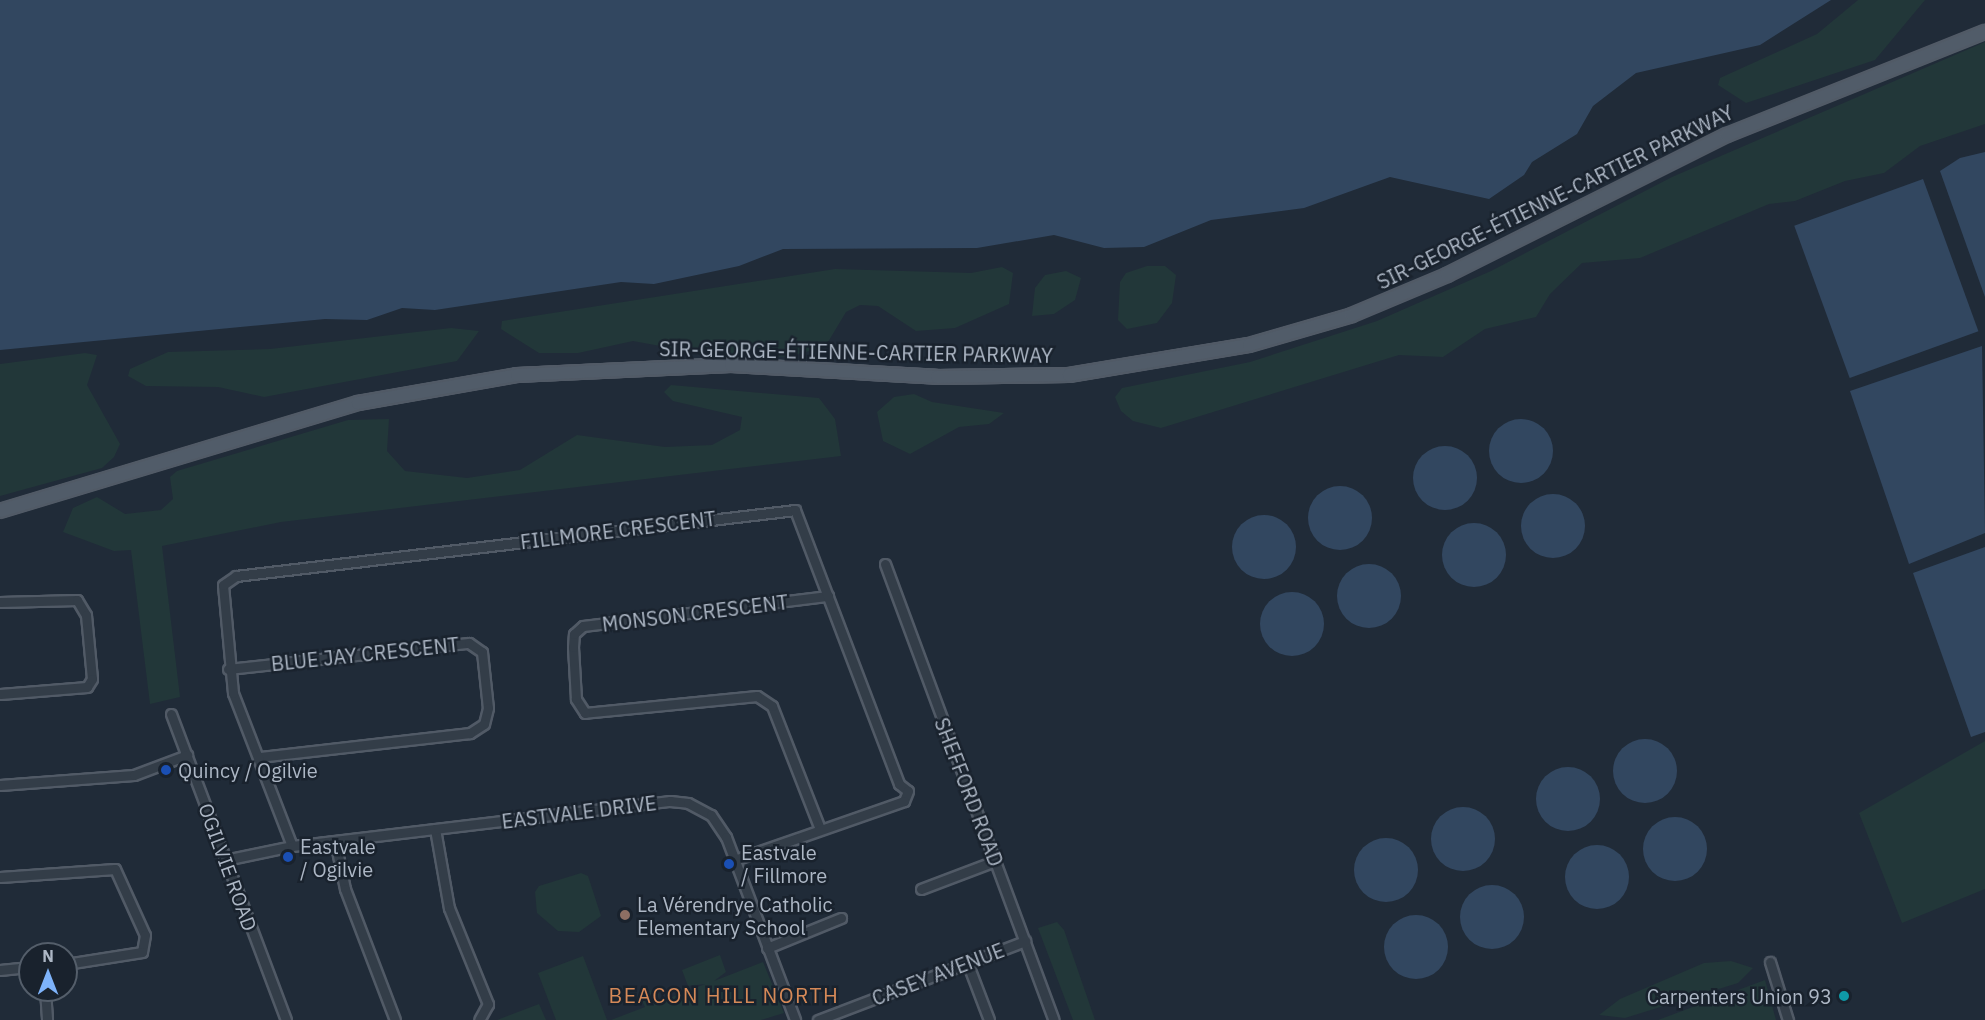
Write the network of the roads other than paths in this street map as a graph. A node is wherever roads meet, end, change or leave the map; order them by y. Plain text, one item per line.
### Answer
1 (1985, 32) edge
2 (0, 511) edge
3 (885, 564) dead end
4 (828, 596) junction
5 (0, 602) edge
6 (228, 669) junction
7 (0, 694) edge
8 (171, 714) dead end
9 (187, 755) junction
10 (258, 757) junction
11 (0, 785) edge
12 (435, 829) junction
13 (820, 829) junction
14 (335, 841) junction
15 (292, 846) junction
16 (225, 860) junction
17 (735, 860) junction
18 (995, 861) junction
19 (0, 877) edge
20 (921, 889) dead end
21 (841, 918) dead end
22 (1025, 941) junction
23 (767, 948) junction
24 (78, 962) edge
25 (967, 962) junction
26 (1770, 962) dead end
27 (18, 968) edge
28 (0, 970) edge
29 (46, 1002) edge
30 (47, 1020) edge
31 (286, 1020) edge
32 (395, 1020) edge
33 (478, 1020) edge
34 (795, 1020) edge
35 (818, 1020) edge
36 (989, 1020) edge
37 (1054, 1020) edge
38 (1788, 1020) edge

1 - 2 main road, SIR-GEORGE-ÉTIENNE-CARTIER PARKWAY
3 - 18 street, SHEFFORD ROAD
4 - 6 street, FILLMORE CRESCENT
4 - 13 street, FILLMORE CRESCENT
4 - 13 street, MONSON CRESCENT
5 - 7 street
6 - 10 street, FILLMORE CRESCENT
6 - 10 street, BLUE JAY CRESCENT
8 - 9 street, OGILVIE ROAD
9 - 11 street
9 - 16 street, OGILVIE ROAD
10 - 15 street, FILLMORE CRESCENT
12 - 14 street, EASTVALE DRIVE
12 - 17 street, EASTVALE DRIVE
12 - 33 street
13 - 17 street, FILLMORE CRESCENT
14 - 15 street, EASTVALE DRIVE
14 - 32 street
15 - 16 street, EASTVALE DRIVE
16 - 31 street, OGILVIE ROAD
17 - 23 street, EASTVALE DRIVE
18 - 20 street
18 - 22 street, SHEFFORD ROAD
19 - 24 street
21 - 23 street
22 - 25 street, CASEY AVENUE
22 - 37 street, SHEFFORD ROAD
23 - 34 street, EASTVALE DRIVE
25 - 35 street, CASEY AVENUE
25 - 36 street
26 - 38 street
27 - 28 street
29 - 30 street

